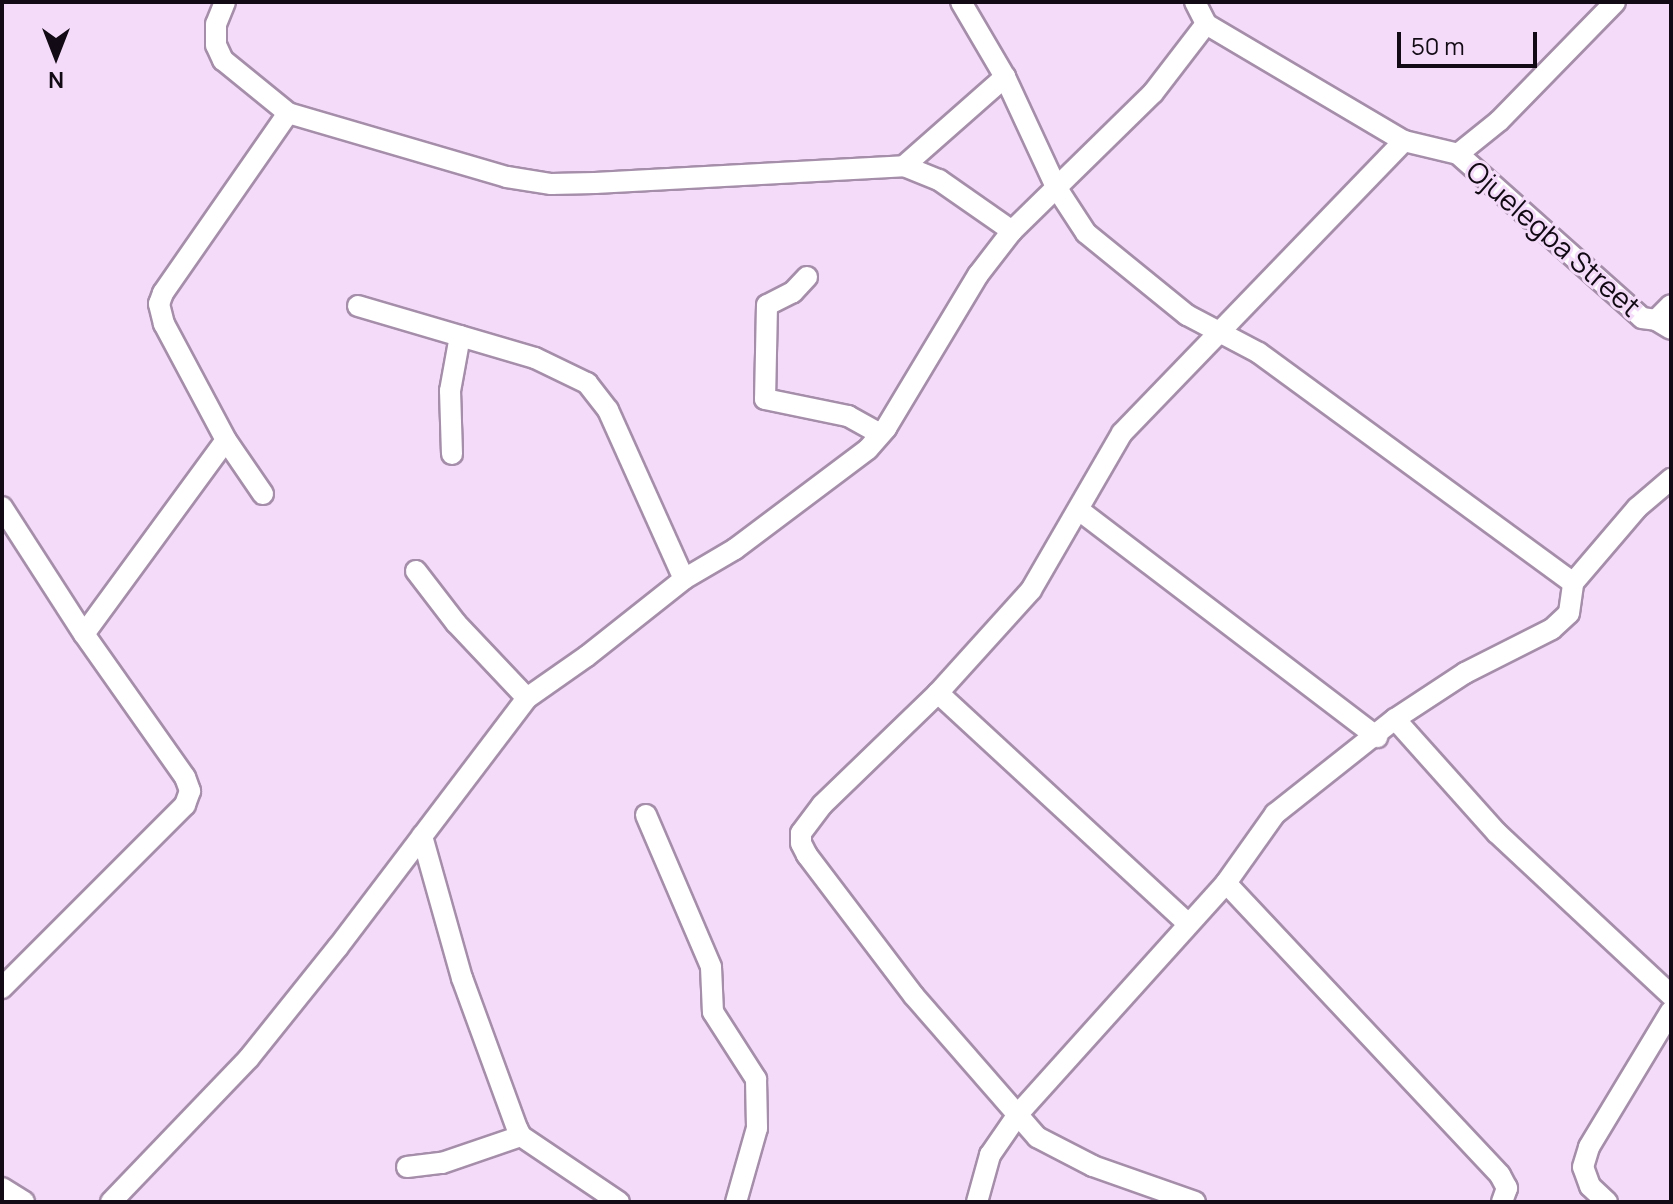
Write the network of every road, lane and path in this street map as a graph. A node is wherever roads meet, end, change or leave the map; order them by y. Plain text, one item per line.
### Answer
1 (225, 2) edge
2 (961, 2) edge
3 (1195, 2) edge
4 (1615, 2) edge
5 (1206, 24) junction
6 (1005, 77) junction
7 (288, 113) junction
8 (1404, 141) junction
9 (1458, 154) junction
10 (904, 166) junction
11 (1056, 187) junction
12 (1012, 231) junction
13 (807, 277) dead end
14 (1671, 305) edge
15 (358, 306) dead end
16 (1663, 325) edge
17 (1221, 332) junction
18 (460, 336) junction
19 (880, 434) junction
20 (226, 440) junction
21 (452, 454) dead end
22 (1671, 479) edge
23 (263, 494) dead end
24 (2, 507) edge
25 (1079, 510) junction
26 (416, 571) dead end
27 (684, 579) junction
28 (1573, 583) junction
29 (84, 634) junction
30 (938, 693) junction
31 (527, 698) junction
32 (1395, 719) junction
33 (1377, 737) junction
34 (646, 815) dead end
35 (422, 836) junction
36 (1226, 883) junction
37 (1188, 924) junction
38 (2, 988) edge
39 (1671, 995) edge
40 (1671, 1011) edge
41 (1019, 1113) junction
42 (521, 1136) junction
43 (407, 1167) dead end
44 (2, 1188) edge
45 (24, 1202) edge
46 (111, 1202) edge
47 (619, 1202) edge
48 (736, 1202) edge
49 (977, 1202) edge
50 (1195, 1202) edge
51 (1502, 1202) edge
52 (1607, 1202) edge

1 - 7 street
2 - 6 street
3 - 5 street
4 - 9 street
5 - 8 street, Ojuelegba Street
5 - 11 street
6 - 10 street
6 - 11 street
7 - 10 street
7 - 20 street
8 - 9 street, Ojuelegba Street
8 - 17 street
9 - 16 street, Ojuelegba Street
10 - 12 street
11 - 12 street
11 - 17 street
12 - 19 street
13 - 19 street
14 - 16 street
15 - 18 street
17 - 25 street
17 - 28 street
18 - 21 street
18 - 27 street
19 - 27 street
20 - 23 street
20 - 29 street
22 - 28 street
24 - 29 street
25 - 30 street
25 - 33 street
26 - 31 street
27 - 31 street
28 - 32 street
29 - 38 street
30 - 37 street
30 - 41 street
31 - 35 street
32 - 33 street
32 - 39 street
33 - 36 street
34 - 48 street
35 - 42 street
35 - 46 street
36 - 37 street
36 - 51 street
37 - 41 street
40 - 52 street
41 - 49 street
41 - 50 street
42 - 43 street
42 - 47 street
44 - 45 street

